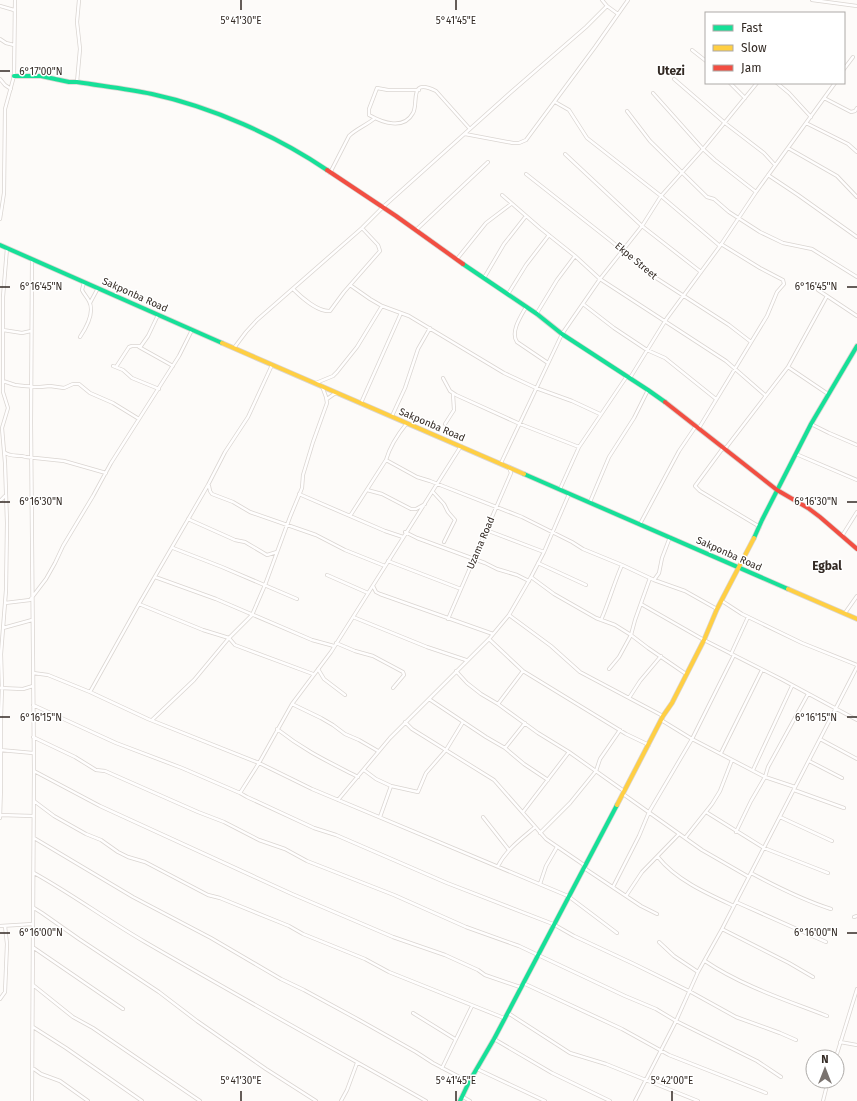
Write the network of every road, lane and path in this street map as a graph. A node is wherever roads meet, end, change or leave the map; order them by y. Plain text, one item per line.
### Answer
1 (15, 0) edge
2 (79, 0) edge
3 (602, 0) edge
4 (628, 0) edge
5 (812, 0) edge
6 (831, 2) edge
7 (0, 6) edge
8 (607, 6) junction
9 (857, 6) edge
10 (14, 10) junction
11 (618, 14) junction
12 (0, 39) edge
13 (14, 45) junction
14 (692, 50) dead end
15 (853, 57) dead end
16 (705, 60) edge
17 (845, 69) edge
18 (14, 76) junction
19 (0, 79) edge
20 (674, 79) dead end
21 (77, 82) junction
22 (731, 84) edge
23 (757, 84) edge
24 (778, 84) edge
25 (833, 84) edge
26 (11, 89) junction
27 (419, 90) junction
28 (653, 93) dead end
29 (744, 98) junction
30 (824, 98) junction
31 (555, 102) junction
32 (857, 108) edge
33 (627, 111) dead end
34 (811, 117) junction
35 (375, 118) junction
36 (0, 119) edge
37 (4, 120) junction
38 (725, 123) junction
39 (806, 123) junction
40 (470, 129) junction
41 (464, 134) junction
42 (788, 148) junction
43 (703, 149) junction
44 (0, 152) edge
45 (857, 152) edge
46 (5, 153) junction
47 (565, 154) dead end
48 (488, 162) dead end
49 (775, 165) junction
50 (682, 171) junction
51 (330, 173) junction
52 (526, 174) dead end
53 (768, 175) junction
54 (0, 191) edge
55 (756, 192) junction
56 (4, 193) junction
57 (502, 195) dead end
58 (661, 196) junction
59 (857, 197) edge
60 (511, 204) junction
61 (383, 207) junction
62 (526, 216) junction
63 (739, 218) junction
64 (0, 219) edge
65 (642, 226) junction
66 (362, 228) junction
67 (416, 230) junction
68 (549, 235) junction
69 (857, 237) edge
70 (0, 245) edge
71 (721, 245) junction
72 (7, 248) junction
73 (622, 251) junction
74 (575, 256) junction
75 (32, 259) junction
76 (457, 259) junction
77 (701, 272) junction
78 (857, 277) edge
79 (484, 278) junction
80 (600, 279) junction
81 (84, 281) junction
82 (350, 285) junction
83 (98, 288) junction
84 (293, 289) junction
85 (818, 290) dead end
86 (508, 295) junction
87 (2, 296) edge
88 (827, 296) junction
89 (684, 297) junction
90 (90, 303) junction
91 (583, 304) junction
92 (382, 306) junction
93 (526, 307) junction
94 (401, 313) junction
95 (158, 314) junction
96 (537, 314) junction
97 (857, 316) edge
98 (664, 322) junction
99 (2, 328) edge
100 (430, 328) junction
101 (192, 330) junction
102 (32, 331) junction
103 (562, 334) junction
104 (80, 337) dead end
105 (751, 342) junction
106 (139, 346) junction
107 (857, 346) edge
108 (234, 348) junction
109 (647, 350) junction
110 (855, 353) edge
111 (2, 356) edge
112 (548, 363) junction
113 (272, 364) junction
114 (173, 366) junction
115 (788, 367) junction
116 (734, 369) junction
117 (628, 377) junction
118 (443, 378) dead end
119 (3, 380) junction
120 (316, 383) junction
121 (322, 386) junction
122 (32, 387) junction
123 (536, 388) junction
124 (159, 389) junction
125 (648, 390) junction
126 (2, 392) edge
127 (337, 394) dead end
128 (453, 394) junction
129 (828, 394) junction
130 (766, 395) junction
131 (716, 399) junction
132 (327, 400) junction
133 (361, 403) junction
134 (600, 414) junction
135 (392, 416) junction
136 (138, 419) junction
137 (407, 423) junction
138 (445, 424) dead end
139 (520, 424) junction
140 (811, 424) junction
141 (698, 427) junction
142 (1, 428) edge
143 (857, 445) edge
144 (461, 446) junction
145 (579, 448) junction
146 (724, 449) junction
147 (4, 452) junction
148 (796, 454) junction
149 (32, 457) junction
150 (386, 460) junction
151 (501, 463) junction
152 (508, 467) junction
153 (106, 473) junction
154 (857, 480) edge
155 (208, 485) junction
156 (438, 485) junction
157 (560, 489) junction
158 (367, 490) junction
159 (777, 490) junction
160 (433, 492) junction
161 (569, 493) junction
162 (299, 494) junction
163 (6, 496) junction
164 (0, 501) edge
165 (590, 502) junction
166 (425, 504) junction
167 (496, 507) junction
168 (857, 512) edge
169 (350, 516) junction
170 (188, 519) junction
171 (640, 524) junction
172 (286, 525) junction
173 (760, 527) junction
174 (486, 530) junction
175 (406, 532) junction
176 (552, 533) junction
177 (403, 537) junction
178 (670, 537) junction
179 (842, 537) junction
180 (444, 542) dead end
181 (173, 548) junction
182 (857, 549) edge
183 (277, 552) junction
184 (544, 552) junction
185 (474, 559) junction
186 (388, 561) junction
187 (538, 563) junction
188 (622, 565) junction
189 (385, 566) junction
190 (740, 567) junction
191 (327, 575) dead end
192 (155, 577) junction
193 (531, 577) junction
194 (650, 578) junction
195 (654, 580) junction
196 (529, 581) junction
197 (265, 584) junction
198 (586, 585) dead end
199 (372, 586) junction
200 (461, 589) junction
201 (368, 593) junction
202 (857, 596) edge
203 (32, 598) junction
204 (297, 599) dead end
205 (721, 601) junction
206 (5, 604) junction
207 (139, 604) junction
208 (641, 604) junction
209 (717, 609) junction
210 (844, 614) junction
211 (252, 615) junction
212 (509, 615) junction
213 (353, 617) junction
214 (748, 617) junction
215 (448, 619) junction
216 (857, 619) edge
217 (32, 620) junction
218 (601, 620) junction
219 (3, 628) junction
220 (493, 634) junction
221 (631, 635) junction
222 (230, 638) junction
223 (489, 639) junction
224 (704, 640) junction
225 (335, 644) junction
226 (733, 655) junction
227 (661, 656) junction
228 (466, 660) junction
229 (857, 666) edge
230 (318, 668) junction
231 (609, 669) dead end
232 (762, 670) junction
233 (456, 671) junction
234 (523, 671) junction
235 (34, 673) junction
236 (313, 674) junction
237 (687, 674) junction
238 (34, 686) junction
239 (792, 686) junction
240 (1, 688) edge
241 (393, 688) dead end
242 (90, 692) junction
243 (808, 694) junction
244 (346, 695) dead end
245 (629, 698) junction
246 (429, 699) junction
247 (292, 704) junction
248 (498, 704) junction
249 (33, 705) junction
250 (836, 709) junction
251 (0, 717) edge
252 (662, 718) junction
253 (152, 720) junction
254 (857, 720) edge
255 (405, 722) junction
256 (463, 722) junction
257 (525, 723) junction
258 (277, 729) junction
259 (620, 730) junction
260 (33, 737) junction
261 (692, 739) junction
262 (820, 740) junction
263 (649, 744) junction
264 (505, 748) junction
265 (0, 750) edge
266 (446, 750) junction
267 (378, 751) junction
268 (570, 752) junction
269 (33, 753) junction
270 (721, 753) junction
271 (857, 759) edge
272 (732, 760) junction
273 (808, 761) junction
274 (259, 763) junction
275 (364, 770) junction
276 (753, 770) junction
277 (34, 771) junction
278 (596, 771) junction
279 (0, 774) edge
280 (358, 776) junction
281 (765, 777) junction
282 (842, 778) dead end
283 (548, 780) junction
284 (391, 786) junction
285 (795, 789) junction
286 (240, 793) junction
287 (623, 793) junction
288 (338, 800) junction
289 (34, 801) junction
290 (844, 808) dead end
291 (523, 812) junction
292 (649, 812) junction
293 (706, 812) junction
294 (33, 816) junction
295 (0, 817) edge
296 (380, 817) junction
297 (483, 817) dead end
298 (780, 817) junction
299 (535, 828) junction
300 (736, 832) junction
301 (540, 833) junction
302 (679, 834) junction
303 (34, 837) junction
304 (685, 838) junction
305 (832, 841) dead end
306 (557, 847) junction
307 (764, 848) junction
308 (509, 850) junction
309 (658, 857) junction
310 (498, 866) junction
311 (584, 866) junction
312 (828, 872) dead end
313 (34, 873) junction
314 (751, 873) junction
315 (749, 877) junction
316 (540, 884) junction
317 (614, 887) junction
318 (568, 896) junction
319 (626, 896) junction
320 (736, 902) junction
321 (734, 906) junction
322 (34, 908) junction
323 (831, 909) dead end
324 (657, 914) dead end
325 (33, 924) junction
326 (553, 924) junction
327 (0, 926) edge
328 (5, 926) junction
329 (722, 929) junction
330 (617, 933) dead end
331 (659, 942) dead end
332 (826, 942) dead end
333 (33, 948) junction
334 (537, 954) junction
335 (705, 961) junction
336 (698, 972) junction
337 (813, 977) dead end
338 (33, 985) junction
339 (522, 985) junction
340 (857, 989) edge
341 (689, 991) junction
342 (0, 999) edge
343 (472, 1006) junction
344 (123, 1009) dead end
345 (413, 1013) dead end
346 (508, 1013) junction
347 (827, 1016) dead end
348 (505, 1018) junction
349 (676, 1021) junction
350 (33, 1027) junction
351 (455, 1039) junction
352 (494, 1039) junction
353 (796, 1040) dead end
354 (840, 1042) junction
355 (857, 1045) edge
356 (838, 1049) edge
357 (661, 1050) junction
358 (357, 1063) junction
359 (33, 1068) junction
360 (442, 1068) junction
361 (477, 1069) junction
362 (781, 1077) dead end
363 (645, 1080) junction
364 (469, 1082) junction
365 (826, 1089) edge
366 (766, 1093) dead end
367 (32, 1099) edge
368 (462, 1099) edge
369 (36, 1101) edge
370 (88, 1101) edge
371 (142, 1101) edge
372 (200, 1101) edge
373 (316, 1101) edge
374 (341, 1101) edge
375 (426, 1101) edge
376 (470, 1101) edge
377 (543, 1101) edge
378 (610, 1101) edge
379 (635, 1101) edge
380 (698, 1101) edge
381 (823, 1101) edge

1 - 10 street
2 - 21 street
3 - 8 street
4 - 11 street
5 - 6 street
6 - 9 street
7 - 10 street
8 - 11 street
8 - 40 street
10 - 13 street
11 - 31 street
12 - 13 street
13 - 18 street
14 - 16 street
15 - 17 street
18 - 21 street
18 - 26 street
19 - 26 street
20 - 38 street
21 - 51 street
22 - 29 street
23 - 29 street
24 - 34 street
25 - 30 street
26 - 37 street
27 - 35 street
27 - 35 street
27 - 40 street
28 - 43 street
29 - 38 street
30 - 32 street
30 - 34 street
31 - 41 street
31 - 58 street
33 - 50 street
34 - 39 street
35 - 51 street
36 - 37 street
37 - 46 street
38 - 43 street
38 - 49 street
39 - 42 street
39 - 45 street
40 - 41 street
41 - 61 street
42 - 49 street
42 - 59 street
43 - 50 street
43 - 55 street
44 - 46 street
46 - 56 street
47 - 65 street
48 - 67 street
49 - 53 street
50 - 58 street
50 - 63 street
51 - 61 street
52 - 73 street, Ekpe Street
53 - 55 street
53 - 69 street
54 - 56 street
55 - 63 street
56 - 64 street
57 - 60 street
58 - 65 street
58 - 71 street
60 - 62 street
60 - 76 street
61 - 66 street
61 - 67 street
62 - 68 street
62 - 79 street
63 - 71 street
63 - 78 street
65 - 73 street
65 - 77 street
66 - 82 street
66 - 84 street
67 - 76 street
68 - 74 street
68 - 86 street
70 - 72 street, Sakponba Road
71 - 77 street
71 - 105 street
72 - 75 street, Sakponba Road
72 - 87 street
73 - 80 street
73 - 89 street, Ekpe Street
74 - 80 street
74 - 96 street
75 - 81 street, Sakponba Road
75 - 102 street
76 - 79 street
77 - 89 street
79 - 86 street
80 - 91 street
80 - 98 street
81 - 83 street, Sakponba Road
81 - 90 street
82 - 84 street
82 - 92 street
83 - 90 street
83 - 95 street, Sakponba Road
84 - 108 street
85 - 88 street
86 - 93 street
87 - 99 street
88 - 97 street
88 - 115 street
89 - 98 street
89 - 105 street, Ekpe Street
90 - 104 street
91 - 103 street
91 - 109 street
92 - 94 street
92 - 120 street
93 - 96 street
93 - 112 street
94 - 100 street
94 - 133 street
95 - 101 street, Sakponba Road
95 - 106 street
96 - 103 street
98 - 109 street
98 - 116 street
99 - 102 street
99 - 111 street
100 - 123 street
100 - 135 street
101 - 108 street, Sakponba Road
101 - 114 street
102 - 122 street
103 - 112 street
103 - 117 street
105 - 116 street
106 - 114 street
106 - 124 street
107 - 110 street
108 - 113 street, Sakponba Road
109 - 117 street
109 - 131 street
110 - 129 street
111 - 119 street
112 - 123 street
113 - 120 street, Sakponba Road
113 - 155 street
114 - 124 street
115 - 129 street
115 - 130 street
116 - 130 street
116 - 131 street
117 - 125 street
117 - 134 street
118 - 128 street
119 - 122 street
119 - 126 street
120 - 121 street, Sakponba Road
121 - 132 street
121 - 133 street, Sakponba Road
122 - 136 street
122 - 149 street
123 - 134 street
123 - 139 street
124 - 136 street
125 - 141 street
125 - 165 street
126 - 142 street
127 - 132 street
128 - 138 street
128 - 139 street
129 - 140 street
130 - 146 street
131 - 141 street
132 - 162 street
133 - 135 street, Sakponba Road
134 - 145 street
135 - 137 street, Sakponba Road
136 - 153 street
137 - 144 street, Sakponba Road
137 - 150 street
139 - 145 street
139 - 151 street
140 - 143 street
140 - 148 street
141 - 146 street
141 - 171 street
142 - 147 street
144 - 151 street, Sakponba Road
144 - 156 street
145 - 157 street
146 - 159 street
146 - 173 street
147 - 149 street
147 - 163 street
148 - 154 street
148 - 159 street
149 - 153 street
149 - 203 street
150 - 156 street
150 - 158 street
151 - 152 street, Sakponba Road
152 - 157 street, Sakponba Road
152 - 167 street, Uzama Road
153 - 203 street
155 - 170 street
155 - 172 street
156 - 160 street
156 - 167 street
157 - 161 street, Sakponba Road
158 - 166 street
158 - 169 street
159 - 173 street
159 - 179 street
160 - 166 street
160 - 180 street
161 - 165 street, Sakponba Road
161 - 176 street
162 - 169 street
162 - 172 street
163 - 164 street
163 - 206 street
165 - 171 street, Sakponba Road
166 - 175 street
167 - 174 street, Uzama Road
167 - 176 street
168 - 179 street
169 - 177 street
170 - 181 street
170 - 183 street
171 - 178 street, Sakponba Road
172 - 183 street
172 - 189 street
173 - 190 street
174 - 184 street
174 - 185 street, Uzama Road
175 - 177 street
175 - 185 street
176 - 184 street
176 - 188 street
177 - 186 street
178 - 190 street, Sakponba Road
178 - 195 street
179 - 182 street
181 - 192 street
181 - 197 street
183 - 197 street
184 - 187 street
185 - 196 street
185 - 200 street, Uzama Road
186 - 189 street
186 - 200 street
187 - 193 street
187 - 198 street
188 - 194 street
188 - 218 street
189 - 199 street
190 - 205 street
190 - 210 street, Sakponba Road
191 - 201 street
192 - 207 street
192 - 211 street
193 - 196 street
193 - 218 street
194 - 195 street
194 - 208 street
195 - 209 street
196 - 212 street
197 - 204 street
197 - 211 street
199 - 201 street
199 - 215 street
200 - 215 street, Uzama Road
201 - 213 street
202 - 210 street
203 - 206 street
203 - 217 street
205 - 209 street
205 - 214 street
206 - 219 street
207 - 222 street
207 - 242 street
208 - 221 street
208 - 224 street
209 - 224 street
210 - 216 street, Sakponba Road
211 - 222 street
211 - 225 street
212 - 220 street
212 - 245 street
213 - 225 street
213 - 228 street
214 - 226 street
214 - 229 street
215 - 220 street
217 - 219 street
217 - 235 street
218 - 221 street
219 - 240 street
220 - 223 street
221 - 227 street
221 - 231 street
222 - 236 street
222 - 253 street
223 - 228 street
223 - 234 street
224 - 226 street
224 - 237 street
225 - 230 street
225 - 241 street
226 - 232 street
226 - 261 street
227 - 237 street
227 - 245 street
228 - 233 street
229 - 250 street
230 - 236 street
230 - 244 street
232 - 239 street
232 - 270 street
233 - 246 street
233 - 248 street
234 - 248 street
234 - 259 street
235 - 238 street
235 - 242 street
236 - 247 street
237 - 252 street
238 - 240 street
238 - 249 street
239 - 243 street
239 - 276 street
240 - 251 street
242 - 253 street
243 - 250 street
243 - 281 street
245 - 252 street
246 - 255 street
246 - 256 street
247 - 258 street
247 - 267 street
248 - 257 street
249 - 260 street
249 - 286 street
250 - 254 street
250 - 262 street
251 - 265 street
252 - 261 street
252 - 263 street
253 - 274 street
255 - 266 street
255 - 267 street
256 - 264 street
256 - 266 street
257 - 264 street
257 - 268 street
258 - 274 street
258 - 280 street
259 - 263 street
259 - 278 street
260 - 269 street
260 - 334 street
261 - 270 street
261 - 292 street
262 - 271 street
262 - 273 street
263 - 287 street
264 - 283 street
265 - 269 street
265 - 279 street
266 - 284 street
266 - 291 street
267 - 275 street
268 - 278 street
268 - 283 street
269 - 277 street
270 - 272 street
272 - 276 street
272 - 293 street
273 - 282 street
273 - 285 street
274 - 286 street
274 - 288 street
275 - 280 street
275 - 284 street
276 - 281 street
277 - 289 street
277 - 339 street
278 - 287 street
278 - 301 street
279 - 295 street
280 - 288 street
281 - 285 street
281 - 300 street
283 - 291 street
284 - 296 street
285 - 290 street
285 - 298 street
286 - 326 street
287 - 292 street
287 - 311 street
288 - 296 street
289 - 294 street
289 - 343 street
291 - 299 street
292 - 302 street
292 - 317 street
293 - 300 street
293 - 304 street
294 - 295 street
294 - 303 street
296 - 310 street
297 - 308 street
298 - 305 street
298 - 307 street
299 - 301 street
299 - 308 street
300 - 307 street
301 - 306 street
302 - 304 street
302 - 309 street
303 - 313 street
303 - 360 street
304 - 315 street
306 - 311 street
306 - 316 street
307 - 312 street
307 - 314 street
308 - 310 street
309 - 319 street
309 - 321 street
310 - 316 street
311 - 317 street
311 - 318 street
313 - 322 street
313 - 358 street
314 - 315 street
314 - 323 street
315 - 320 street
316 - 318 street
317 - 319 street
318 - 326 street
318 - 330 street
319 - 324 street
320 - 321 street
320 - 332 street
321 - 329 street
322 - 325 street
322 - 373 street
325 - 328 street
325 - 333 street
326 - 334 street
326 - 341 street
327 - 328 street
328 - 342 street
329 - 335 street
329 - 337 street
331 - 336 street
333 - 338 street
333 - 344 street
334 - 339 street
334 - 349 street
335 - 336 street
335 - 347 street
336 - 341 street
338 - 350 street
338 - 372 street
339 - 346 street
339 - 357 street
340 - 354 street
341 - 349 street
341 - 353 street
343 - 348 street
343 - 351 street
345 - 351 street
346 - 348 street
346 - 363 street
348 - 352 street
349 - 357 street
349 - 362 street
350 - 359 street
350 - 371 street
351 - 360 street
352 - 361 street
352 - 378 street
354 - 355 street
354 - 356 street
357 - 363 street
357 - 366 street
358 - 374 street
358 - 375 street
359 - 367 street
359 - 370 street
360 - 364 street
361 - 364 street
361 - 377 street
363 - 379 street
363 - 380 street
364 - 368 street
365 - 381 street
367 - 369 street
368 - 376 street

